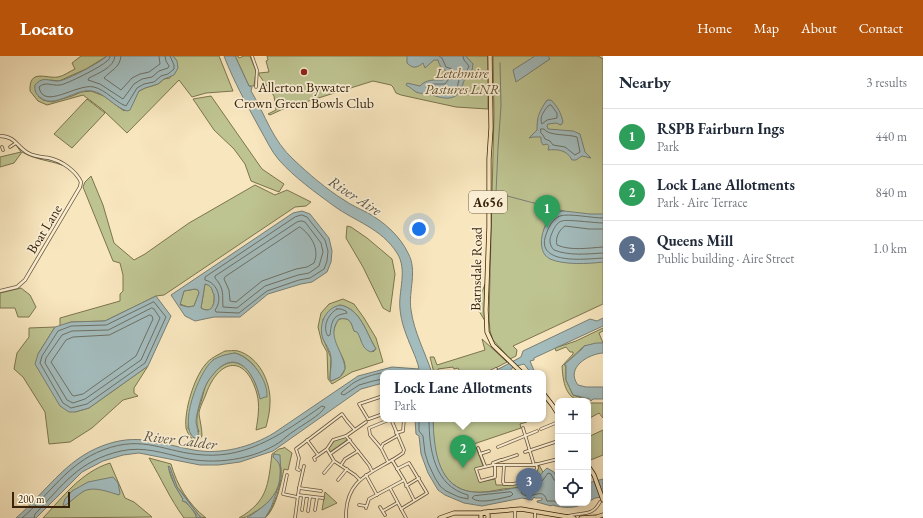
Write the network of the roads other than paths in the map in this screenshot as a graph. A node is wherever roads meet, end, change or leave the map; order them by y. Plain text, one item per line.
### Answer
1 (252, 56) edge
2 (490, 56) edge
3 (256, 87) dead end
4 (0, 136) edge
5 (16, 143) junction
6 (10, 147) dead end
7 (0, 291) edge
8 (519, 370) edge
9 (380, 397) edge
10 (546, 397) edge
11 (555, 409) edge
12 (380, 415) edge
13 (367, 420) junction
14 (384, 422) edge
15 (392, 422) edge
16 (404, 422) edge
17 (555, 423) edge
18 (370, 428) junction
19 (523, 428) dead end
20 (354, 429) junction
21 (541, 429) dead end
22 (537, 431) dead end
23 (397, 435) junction
24 (346, 436) junction
25 (525, 436) junction
26 (307, 440) junction
27 (350, 440) junction
28 (555, 442) edge
29 (498, 447) dead end
30 (382, 448) junction
31 (478, 448) dead end
32 (327, 449) junction
33 (530, 450) junction
34 (358, 451) junction
35 (488, 451) dead end
36 (525, 452) dead end
37 (330, 454) junction
38 (480, 454) junction
39 (318, 455) junction
40 (518, 455) dead end
41 (315, 460) dead end
42 (392, 460) junction
43 (555, 460) edge
44 (334, 461) junction
45 (388, 462) junction
46 (535, 464) junction
47 (341, 465) junction
48 (494, 465) junction
49 (504, 465) junction
50 (304, 466) dead end
51 (485, 466) junction
52 (347, 469) junction
53 (397, 469) junction
54 (299, 470) dead end
55 (591, 470) edge
56 (372, 472) junction
57 (324, 473) dead end
58 (287, 475) dead end
59 (366, 475) junction
60 (418, 478) junction
61 (338, 480) dead end
62 (360, 480) junction
63 (404, 480) junction
64 (526, 481) dead end
65 (522, 482) dead end
66 (406, 486) junction
67 (299, 488) junction
68 (390, 488) junction
69 (321, 491) dead end
70 (377, 495) junction
71 (297, 496) junction
72 (304, 496) junction
73 (310, 497) junction
74 (317, 498) junction
75 (323, 498) dead end
76 (414, 500) junction
77 (602, 500) edge
78 (397, 503) junction
79 (359, 505) dead end
80 (380, 507) dead end
81 (401, 509) junction
82 (302, 510) dead end
83 (315, 510) dead end
84 (515, 510) junction
85 (308, 511) dead end
86 (383, 511) junction
87 (535, 511) junction
88 (590, 513) junction
89 (385, 515) dead end
90 (603, 515) edge
91 (484, 516) edge
92 (558, 517) edge
93 (567, 517) junction
94 (582, 517) edge
95 (295, 518) edge
96 (346, 518) edge
97 (406, 518) edge
98 (440, 518) edge
99 (515, 518) edge
100 (535, 518) edge
101 (574, 518) edge
102 (592, 518) edge

1 - 3 street
2 - 8 main road, Barnsdale Road / A656
4 - 5 street
5 - 6 street
5 - 7 street, Boat Lane
9 - 13 street
10 - 11 main road
12 - 13 street
13 - 18 street
13 - 20 street
14 - 18 street
15 - 23 street
16 - 23 street
17 - 21 street
18 - 30 street
19 - 25 street
20 - 24 street
20 - 26 street
22 - 25 street
23 - 30 street
23 - 42 street
24 - 27 street
24 - 32 street
25 - 29 street
25 - 33 street
26 - 39 street
26 - 54 street
27 - 34 street
27 - 37 street
28 - 33 street
30 - 45 street
31 - 38 street
32 - 37 street
32 - 39 street
33 - 36 street
33 - 46 street
34 - 47 street
34 - 56 street
35 - 38 street
37 - 44 street
38 - 51 street
39 - 41 street
40 - 48 street
42 - 45 street
42 - 53 street
43 - 46 street
44 - 47 street
44 - 57 street
45 - 56 street
46 - 49 street
46 - 64 street
47 - 52 street
48 - 49 street
48 - 51 street
48 - 51 street
49 - 65 street
50 - 67 street
52 - 61 street
52 - 62 street
53 - 60 street
53 - 63 street
55 - 77 main road
56 - 59 street
58 - 71 street
59 - 62 street
59 - 70 street
60 - 66 street
60 - 76 street
62 - 96 street
63 - 66 street
63 - 68 street
66 - 76 street
67 - 69 street
67 - 71 street
68 - 70 street
68 - 78 street
70 - 79 street
71 - 72 street
71 - 95 street
72 - 73 street
72 - 82 street
73 - 74 street
73 - 85 street
74 - 75 street
74 - 83 street
76 - 81 street
77 - 88 street
78 - 81 street
78 - 86 street
80 - 86 street
81 - 97 street
84 - 87 main road
84 - 91 main road
84 - 99 street
86 - 89 street
87 - 92 main road
87 - 100 street
88 - 94 street
88 - 102 street
90 - 102 main road
91 - 98 main road
92 - 93 main road
93 - 94 street
93 - 101 main road
94 - 102 main road

